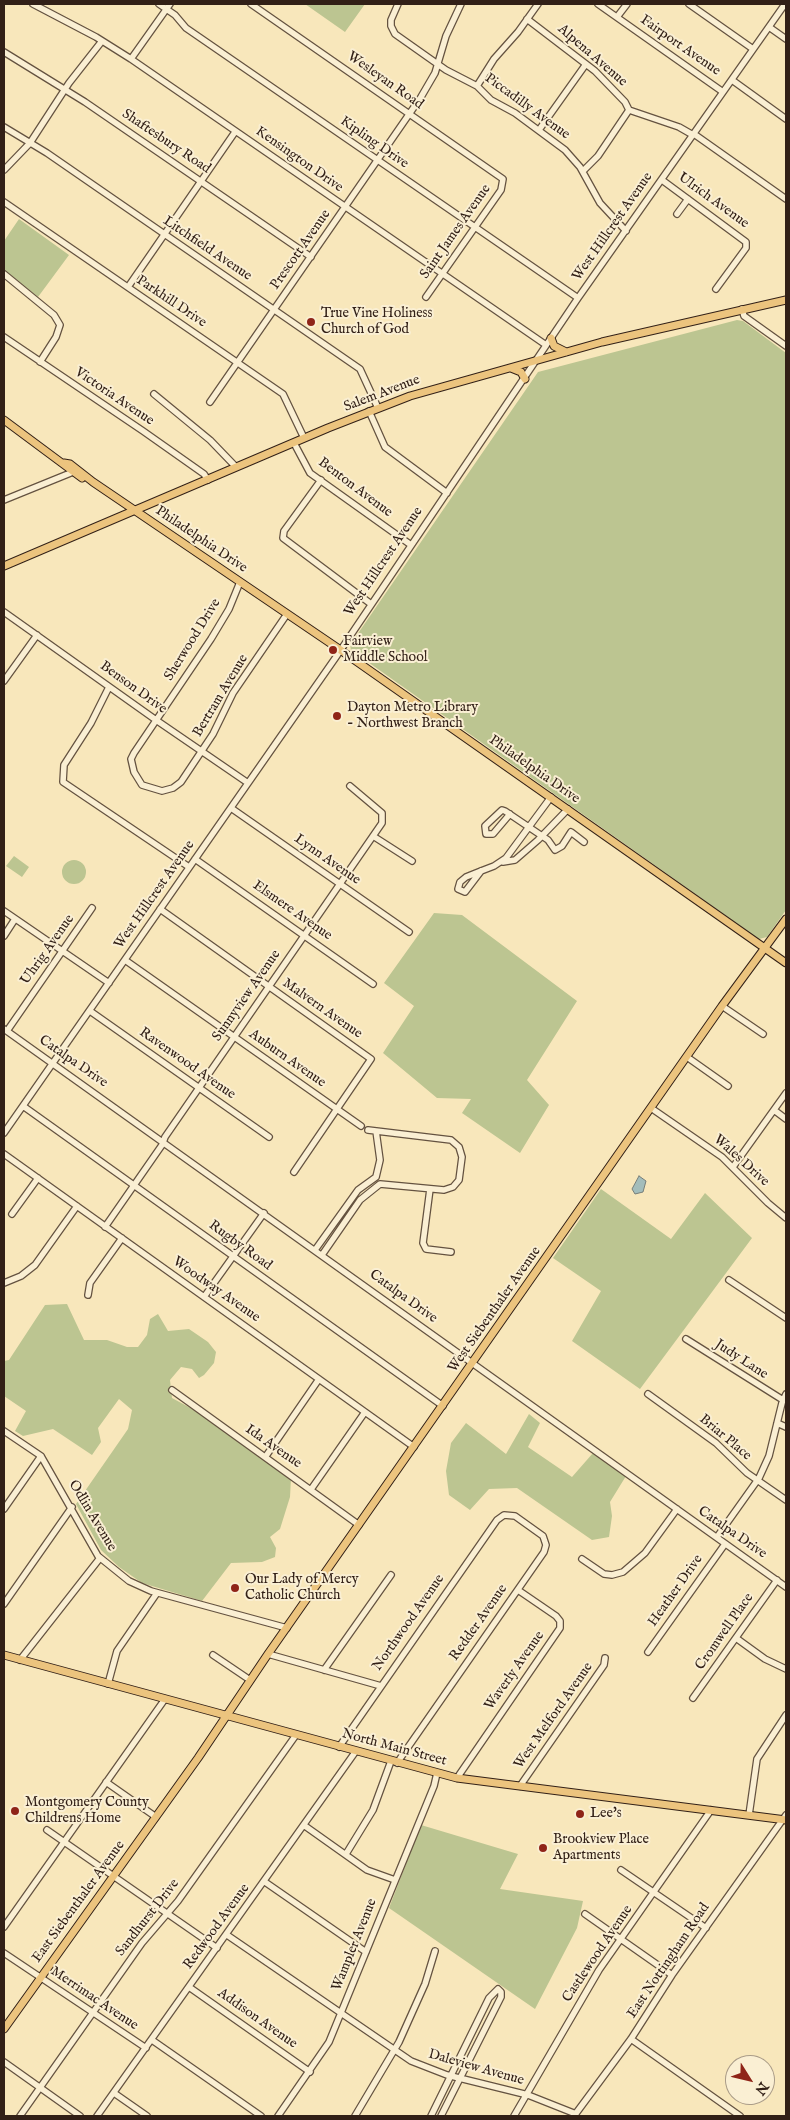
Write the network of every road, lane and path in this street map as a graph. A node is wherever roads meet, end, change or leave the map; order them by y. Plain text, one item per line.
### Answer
1 (33, 4) edge
2 (159, 4) edge
3 (251, 4) edge
4 (398, 4) edge
5 (461, 4) edge
6 (538, 4) edge
7 (598, 4) edge
8 (626, 4) edge
9 (689, 4) edge
10 (784, 4) edge
11 (168, 6) edge
12 (617, 17) junction
13 (527, 20) junction
14 (768, 27) junction
15 (786, 40) edge
16 (102, 41) junction
17 (753, 49) junction
18 (4, 52) edge
19 (131, 59) junction
20 (586, 64) junction
21 (438, 65) junction
22 (732, 80) junction
23 (477, 86) junction
24 (64, 89) junction
25 (724, 92) junction
26 (629, 110) junction
27 (410, 113) junction
28 (786, 119) edge
29 (4, 127) edge
30 (540, 130) junction
31 (235, 132) junction
32 (694, 134) junction
33 (30, 143) junction
34 (378, 160) junction
35 (4, 170) edge
36 (583, 171) junction
37 (662, 180) junction
38 (201, 181) junction
39 (504, 181) joint
40 (688, 199) junction
41 (786, 199) edge
42 (4, 202) edge
43 (345, 208) junction
44 (677, 214) dead end
45 (474, 227) junction
46 (626, 231) junction
47 (164, 234) junction
48 (311, 258) junction
49 (4, 274) edge
50 (442, 274) junction
51 (128, 287) junction
52 (716, 289) dead end
53 (426, 297) dead end
54 (578, 298) junction
55 (786, 300) edge
56 (742, 309) junction
57 (274, 310) junction
58 (4, 337) edge
59 (551, 338) junction
60 (546, 345) junction
61 (786, 346) edge
62 (566, 352) junction
63 (538, 359) junction
64 (40, 362) junction
65 (238, 363) junction
66 (511, 368) junction
67 (524, 379) junction
68 (154, 394) dead end
69 (210, 402) dead end
70 (378, 408) junction
71 (369, 411) junction
72 (4, 421) edge
73 (304, 438) junction
74 (294, 443) junction
75 (64, 463) junction
76 (236, 467) junction
77 (73, 472) junction
78 (208, 480) junction
79 (321, 480) junction
80 (93, 482) junction
81 (447, 493) junction
82 (4, 500) edge
83 (135, 510) junction
84 (411, 545) junction
85 (4, 566) edge
86 (240, 582) junction
87 (371, 604) junction
88 (4, 612) edge
89 (287, 614) junction
90 (37, 635) junction
91 (339, 649) junction
92 (4, 681) edge
93 (110, 687) junction
94 (156, 720) junction
95 (202, 752) junction
96 (248, 783) junction
97 (350, 786) dead end
98 (173, 788) joint
99 (551, 797) junction
100 (231, 808) junction
101 (568, 809) junction
102 (510, 814) junction
103 (529, 827) junction
104 (373, 836) junction
105 (542, 836) junction
106 (584, 842) dead end
107 (195, 858) junction
108 (412, 861) dead end
109 (500, 862) junction
110 (189, 868) junction
111 (481, 871) dead end
112 (340, 884) junction
113 (92, 908) dead end
114 (160, 909) junction
115 (4, 911) edge
116 (16, 919) junction
117 (786, 919) edge
118 (409, 932) dead end
119 (304, 935) junction
120 (4, 936) edge
121 (764, 948) junction
122 (62, 950) junction
123 (125, 960) junction
124 (786, 963) edge
125 (110, 983) junction
126 (374, 984) dead end
127 (269, 986) junction
128 (722, 1006) junction
129 (90, 1011) junction
130 (5, 1030) edge
131 (762, 1034) dead end
132 (234, 1037) junction
133 (687, 1057) junction
134 (54, 1063) junction
135 (728, 1086) dead end
136 (199, 1088) junction
137 (786, 1093) edge
138 (24, 1106) junction
139 (651, 1108) junction
140 (338, 1110) junction
141 (774, 1110) junction
142 (786, 1119) edge
143 (361, 1126) dead end
144 (5, 1129) edge
145 (368, 1130) dead end
146 (376, 1131) junction
147 (269, 1137) dead end
148 (164, 1142) junction
149 (4, 1154) edge
150 (733, 1167) junction
151 (294, 1172) dead end
152 (376, 1177) junction
153 (38, 1178) junction
154 (380, 1184) junction
155 (134, 1185) junction
156 (430, 1189) junction
157 (77, 1206) junction
158 (264, 1213) junction
159 (12, 1214) dead end
160 (786, 1218) edge
161 (105, 1227) junction
162 (122, 1238) junction
163 (316, 1250) junction
164 (451, 1252) dead end
165 (322, 1254) junction
166 (234, 1256) junction
167 (729, 1280) dead end
168 (4, 1283) edge
169 (88, 1295) dead end
170 (204, 1297) junction
171 (786, 1318) edge
172 (686, 1339) dead end
173 (473, 1362) junction
174 (319, 1380) junction
175 (172, 1390) dead end
176 (648, 1394) dead end
177 (786, 1394) edge
178 (783, 1400) junction
179 (443, 1406) junction
180 (365, 1412) junction
181 (777, 1423) junction
182 (786, 1427) edge
183 (4, 1431) edge
184 (414, 1447) junction
185 (41, 1456) junction
186 (266, 1456) junction
187 (757, 1481) junction
188 (312, 1488) junction
189 (786, 1500) edge
190 (72, 1508) junction
191 (4, 1509) edge
192 (676, 1509) junction
193 (501, 1516) joint
194 (359, 1525) junction
195 (717, 1537) junction
196 (725, 1544) junction
197 (100, 1558) junction
198 (582, 1559) dead end
199 (391, 1575) dead end
200 (777, 1580) junction
201 (786, 1587) edge
202 (518, 1590) junction
203 (157, 1592) junction
204 (4, 1604) edge
205 (287, 1628) junction
206 (736, 1638) junction
207 (648, 1652) dead end
208 (268, 1654) junction
209 (4, 1655) edge
210 (213, 1655) dead end
211 (605, 1658) dead end
212 (20, 1660) junction
213 (786, 1669) edge
214 (324, 1670) junction
215 (250, 1680) junction
216 (108, 1684) junction
217 (381, 1686) junction
218 (693, 1698) dead end
219 (164, 1699) junction
220 (786, 1715) edge
221 (226, 1716) junction
222 (296, 1735) junction
223 (338, 1747) junction
224 (356, 1751) junction
225 (394, 1762) junction
226 (437, 1773) junction
227 (456, 1778) junction
228 (106, 1782) junction
229 (520, 1786) junction
230 (711, 1810) junction
231 (749, 1815) junction
232 (156, 1817) junction
233 (785, 1818) edge
234 (305, 1826) junction
235 (47, 1830) dead end
236 (64, 1843) junction
237 (346, 1854) junction
238 (621, 1870) dead end
239 (111, 1877) junction
240 (395, 1880) junction
241 (265, 1882) junction
242 (655, 1892) junction
243 (168, 1914) junction
244 (585, 1914) dead end
245 (4, 1927) edge
246 (706, 1928) junction
247 (227, 1934) junction
248 (620, 1938) junction
249 (217, 1948) junction
250 (435, 1951) dead end
251 (366, 1952) junction
252 (4, 1953) edge
253 (672, 1976) junction
254 (40, 1978) junction
255 (189, 1987) junction
256 (93, 2013) junction
257 (341, 2014) junction
258 (4, 2029) edge
259 (631, 2039) junction
260 (152, 2040) junction
261 (146, 2048) junction
262 (395, 2051) junction
263 (4, 2062) edge
264 (310, 2072) junction
265 (451, 2076) junction
266 (461, 2078) junction
267 (40, 2088) junction
268 (114, 2093) junction
269 (528, 2095) junction
270 (575, 2115) edge
271 (20, 2116) edge
272 (80, 2116) edge
273 (97, 2116) edge
274 (147, 2116) edge
275 (261, 2116) edge
276 (278, 2116) edge
277 (355, 2116) edge
278 (431, 2116) edge
279 (441, 2116) edge
280 (514, 2116) edge
281 (740, 2116) edge

1 - 16 street, Kensington Drive
2 - 11 street, Kipling Drive
3 - 27 street, Wesleyan Road
4 - 21 street, Piccadilly Avenue
5 - 21 street, Prescott Avenue
6 - 13 street
7 - 12 street, Fairport Avenue
8 - 12 street
9 - 17 street
10 - 14 street, West Hillcrest Avenue
11 - 19 street
11 - 34 street, Kipling Drive
12 - 25 street, Fairport Avenue
13 - 20 street, Alpena Avenue
13 - 23 street
14 - 15 street
14 - 17 street, West Hillcrest Avenue
16 - 19 street, Kensington Drive
16 - 24 street
17 - 22 street, West Hillcrest Avenue
18 - 24 street, Shaftesbury Road
19 - 31 street, Kensington Drive
20 - 26 street, Alpena Avenue
20 - 30 street
21 - 23 street, Piccadilly Avenue
21 - 27 street, Prescott Avenue
22 - 25 street, West Hillcrest Avenue
22 - 28 street, Fairport Avenue
23 - 30 street, Piccadilly Avenue
24 - 33 street
24 - 38 street, Shaftesbury Road
25 - 32 street, West Hillcrest Avenue
26 - 32 street
26 - 36 street
27 - 34 street, Prescott Avenue
27 - 39 street, Wesleyan Road
29 - 33 street, Litchfield Avenue
30 - 36 street, Piccadilly Avenue
31 - 38 street
31 - 43 street, Kensington Drive
32 - 37 street, West Hillcrest Avenue
32 - 41 street
33 - 35 street
33 - 47 street, Litchfield Avenue
34 - 43 street, Prescott Avenue
34 - 45 street, Kipling Drive
36 - 46 street, Piccadilly Avenue
37 - 40 street, Ulrich Avenue
37 - 46 street, West Hillcrest Avenue
38 - 47 street
38 - 48 street, Shaftesbury Road
39 - 45 street, Saint James Avenue
40 - 44 street
40 - 52 street, Ulrich Avenue
42 - 51 street, Parkhill Drive
43 - 48 street, Prescott Avenue
43 - 50 street, Kensington Drive
45 - 50 street, Saint James Avenue
45 - 54 street, Kipling Drive
46 - 54 street, West Hillcrest Avenue
47 - 51 street
47 - 57 street, Litchfield Avenue
48 - 57 street, Prescott Avenue
49 - 64 street
50 - 53 street, Saint James Avenue
50 - 60 street, Kensington Drive
51 - 65 street, Parkhill Drive
54 - 59 street, West Hillcrest Avenue
55 - 56 main road, Salem Avenue
56 - 61 street
56 - 62 main road, Salem Avenue
57 - 65 street, Prescott Avenue
57 - 70 street, Litchfield Avenue
58 - 64 street, Victoria Avenue
59 - 60 street, West Hillcrest Avenue
59 - 62 main road
60 - 63 street, West Hillcrest Avenue
62 - 63 main road, Salem Avenue
63 - 66 main road, Salem Avenue
63 - 67 street, West Hillcrest Avenue
64 - 78 street, Victoria Avenue
65 - 69 street, Prescott Avenue
65 - 73 street, Parkhill Drive
66 - 67 main road
66 - 70 main road, Salem Avenue
67 - 81 street, West Hillcrest Avenue
68 - 76 street
70 - 71 main road, Salem Avenue
71 - 73 main road, Salem Avenue
71 - 81 street
72 - 75 main road, Philadelphia Drive
73 - 74 main road, Salem Avenue
74 - 76 main road, Salem Avenue
74 - 79 street, Benton Avenue
75 - 77 main road, Philadelphia Drive
75 - 80 main road, Philadelphia Drive
76 - 78 main road, Salem Avenue
77 - 80 main road, Philadelphia Drive
77 - 82 street
78 - 83 main road, Salem Avenue
79 - 84 street, Benton Avenue
79 - 87 street
80 - 83 main road, Philadelphia Drive
81 - 84 street, West Hillcrest Avenue
83 - 85 main road, Salem Avenue
83 - 86 main road, Philadelphia Drive
84 - 87 street, West Hillcrest Avenue
86 - 89 main road, Philadelphia Drive
86 - 94 street, Sherwood Drive
87 - 91 street, West Hillcrest Avenue
88 - 90 street, Benson Drive
89 - 91 main road, Philadelphia Drive
89 - 95 street, Bertram Avenue
90 - 92 street
90 - 93 street, Benson Drive
91 - 96 street, West Hillcrest Avenue
91 - 99 main road, Philadelphia Drive
93 - 94 street, Benson Drive
93 - 110 street
94 - 95 street, Benson Drive
94 - 98 street, Sherwood Drive
95 - 96 street, Benson Drive
95 - 98 street, Bertram Avenue
96 - 100 street, West Hillcrest Avenue
97 - 104 street, Sunnyview Avenue
99 - 101 main road, Philadelphia Drive
99 - 103 street
100 - 107 street, West Hillcrest Avenue
100 - 112 street, Lynn Avenue
101 - 105 street
101 - 121 main road, Philadelphia Drive
102 - 102 street
102 - 103 street
103 - 105 street
103 - 109 street
104 - 108 street
104 - 112 street, Sunnyview Avenue
105 - 106 street
105 - 109 street
107 - 110 street, West Hillcrest Avenue
107 - 119 street, Elsmere Avenue
109 - 111 street
110 - 114 street, West Hillcrest Avenue
112 - 118 street, Lynn Avenue
112 - 119 street, Sunnyview Avenue
113 - 122 street, Uhrig Avenue
114 - 123 street, West Hillcrest Avenue
114 - 127 street, Malvern Avenue
115 - 116 street
116 - 120 street
116 - 122 street
117 - 121 main road, West Siebenthaler Avenue
119 - 126 street, Elsmere Avenue
119 - 127 street, Sunnyview Avenue
121 - 124 main road, Philadelphia Drive
121 - 128 main road, West Siebenthaler Avenue
122 - 125 street
122 - 130 street, Uhrig Avenue
123 - 125 street, West Hillcrest Avenue
123 - 132 street, Auburn Avenue
125 - 129 street, West Hillcrest Avenue
127 - 132 street, Sunnyview Avenue
127 - 140 street, Malvern Avenue
128 - 131 street
128 - 133 main road, West Siebenthaler Avenue
129 - 134 street, West Hillcrest Avenue
129 - 136 street, Ravenwood Avenue
130 - 134 street, Catalpa Drive
132 - 136 street, Sunnyview Avenue
132 - 140 street, Auburn Avenue
133 - 135 street
133 - 139 main road, West Siebenthaler Avenue
134 - 138 street, West Hillcrest Avenue
134 - 148 street, Catalpa Drive
136 - 147 street, Ravenwood Avenue
136 - 148 street, Sunnyview Avenue
137 - 141 street
138 - 144 street, West Hillcrest Avenue
138 - 155 street, Rugby Road
139 - 150 street, Wales Drive
139 - 173 main road, West Siebenthaler Avenue
140 - 143 street, Auburn Avenue
140 - 151 street
141 - 142 street
141 - 150 street
145 - 146 street
146 - 152 street
146 - 156 street
148 - 155 street, Sunnyview Avenue
148 - 158 street, Catalpa Drive
149 - 153 street, Woodway Avenue
150 - 160 street, Wales Drive
152 - 154 street
152 - 163 street
153 - 157 street, Woodway Avenue
153 - 159 street
154 - 156 street
154 - 165 street
155 - 161 street, Sunnyview Avenue
155 - 166 street, Rugby Road
156 - 164 street
157 - 161 street, Woodway Avenue
157 - 168 street
158 - 163 street, Catalpa Drive
158 - 166 street
161 - 162 street, Woodway Avenue
162 - 169 street
162 - 170 street, Woodway Avenue
163 - 165 street, Catalpa Drive
165 - 173 street, Catalpa Drive
166 - 170 street
166 - 179 street, Rugby Road
167 - 171 street
170 - 174 street, Woodway Avenue
172 - 178 street, Judy Lane
173 - 179 main road, West Siebenthaler Avenue
173 - 192 street, Catalpa Drive
174 - 180 street, Woodway Avenue
174 - 186 street
175 - 186 street, Ida Avenue
176 - 187 street, Briar Place
177 - 178 street
178 - 181 street
179 - 184 main road, West Siebenthaler Avenue
180 - 184 street, Woodway Avenue
180 - 188 street
181 - 182 street
181 - 187 street
183 - 185 street, Odlin Avenue
184 - 194 main road, West Siebenthaler Avenue
185 - 190 street, Odlin Avenue
185 - 191 street
186 - 188 street, Ida Avenue
187 - 189 street, Briar Place
187 - 195 street
188 - 194 street, Ida Avenue
190 - 197 street, Odlin Avenue
190 - 204 street
192 - 195 street, Catalpa Drive
192 - 198 street
193 - 202 street, Redder Avenue
193 - 217 street, Northwood Avenue
194 - 205 main road, West Siebenthaler Avenue
195 - 196 street, Catalpa Drive
196 - 200 street, Catalpa Drive
196 - 207 street, Heather Drive
197 - 203 street, Odlin Avenue
197 - 212 street
199 - 214 street
200 - 201 street, Catalpa Drive
200 - 206 street, Cromwell Place
202 - 225 street, Redder Avenue
202 - 227 street, Waverly Avenue
203 - 205 street, Odlin Avenue
203 - 216 street
205 - 208 main road, West Siebenthaler Avenue
206 - 213 street
206 - 218 street, Cromwell Place
208 - 214 street
208 - 215 main road, West Siebenthaler Avenue
209 - 212 main road, North Main Street
210 - 215 street
211 - 229 street, West Melford Avenue
212 - 216 main road, North Main Street
214 - 217 street
215 - 221 main road, West Siebenthaler Avenue
216 - 219 main road, North Main Street
217 - 223 street, Northwood Avenue
219 - 221 main road, North Main Street
219 - 228 street
220 - 231 street
221 - 222 main road, North Main Street
221 - 232 main road, East Siebenthaler Avenue
222 - 223 main road, North Main Street
222 - 243 street, Sandhurst Drive
223 - 224 main road, North Main Street
224 - 225 main road, North Main Street
224 - 234 street, Redwood Avenue
225 - 226 main road, North Main Street
225 - 237 street, Redder Avenue
226 - 227 main road, North Main Street
226 - 240 street, Wampler Avenue
227 - 229 main road, North Main Street
228 - 232 street
228 - 236 street
229 - 230 main road, North Main Street
230 - 231 main road, North Main Street
230 - 242 street, Castlewood Avenue
231 - 233 main road, North Main Street
232 - 239 main road, East Siebenthaler Avenue
233 - 246 street, East Nottingham Road
234 - 237 street
234 - 241 street, Redwood Avenue
235 - 236 street
236 - 239 street
236 - 245 street
237 - 240 street
238 - 242 street
239 - 243 street
239 - 254 main road, East Siebenthaler Avenue
240 - 251 street, Wampler Avenue
241 - 247 street, Redwood Avenue
241 - 251 street
242 - 246 street
242 - 248 street, Castlewood Avenue
243 - 249 street
243 - 256 street, Sandhurst Drive
244 - 248 street
246 - 253 street, East Nottingham Road
247 - 249 street, Redwood Avenue
247 - 257 street, Daleview Avenue
248 - 253 street
248 - 269 street, Castlewood Avenue
249 - 255 street, Redwood Avenue
250 - 262 street
251 - 257 street, Wampler Avenue
252 - 254 street, Merrimac Avenue
253 - 259 street, East Nottingham Road
254 - 256 street, Merrimac Avenue
254 - 258 main road, East Siebenthaler Avenue
255 - 260 street, Redwood Avenue
255 - 264 street, Addison Avenue
256 - 261 street, Merrimac Avenue
256 - 267 street, Sandhurst Drive
257 - 262 street, Daleview Avenue
257 - 264 street, Wampler Avenue
259 - 270 street, East Nottingham Road
259 - 281 street
260 - 261 street, Redwood Avenue
260 - 275 street, Merrimac Avenue
261 - 268 street, Redwood Avenue
262 - 265 street, Daleview Avenue
262 - 277 street
263 - 267 street
264 - 276 street, Wampler Avenue
265 - 266 street, Daleview Avenue
265 - 266 street
265 - 278 street
266 - 269 street, Daleview Avenue
266 - 279 street
267 - 271 street, Sandhurst Drive
267 - 272 street
268 - 273 street, Redwood Avenue
268 - 274 street
269 - 270 street, Daleview Avenue
269 - 280 street, Castlewood Avenue

